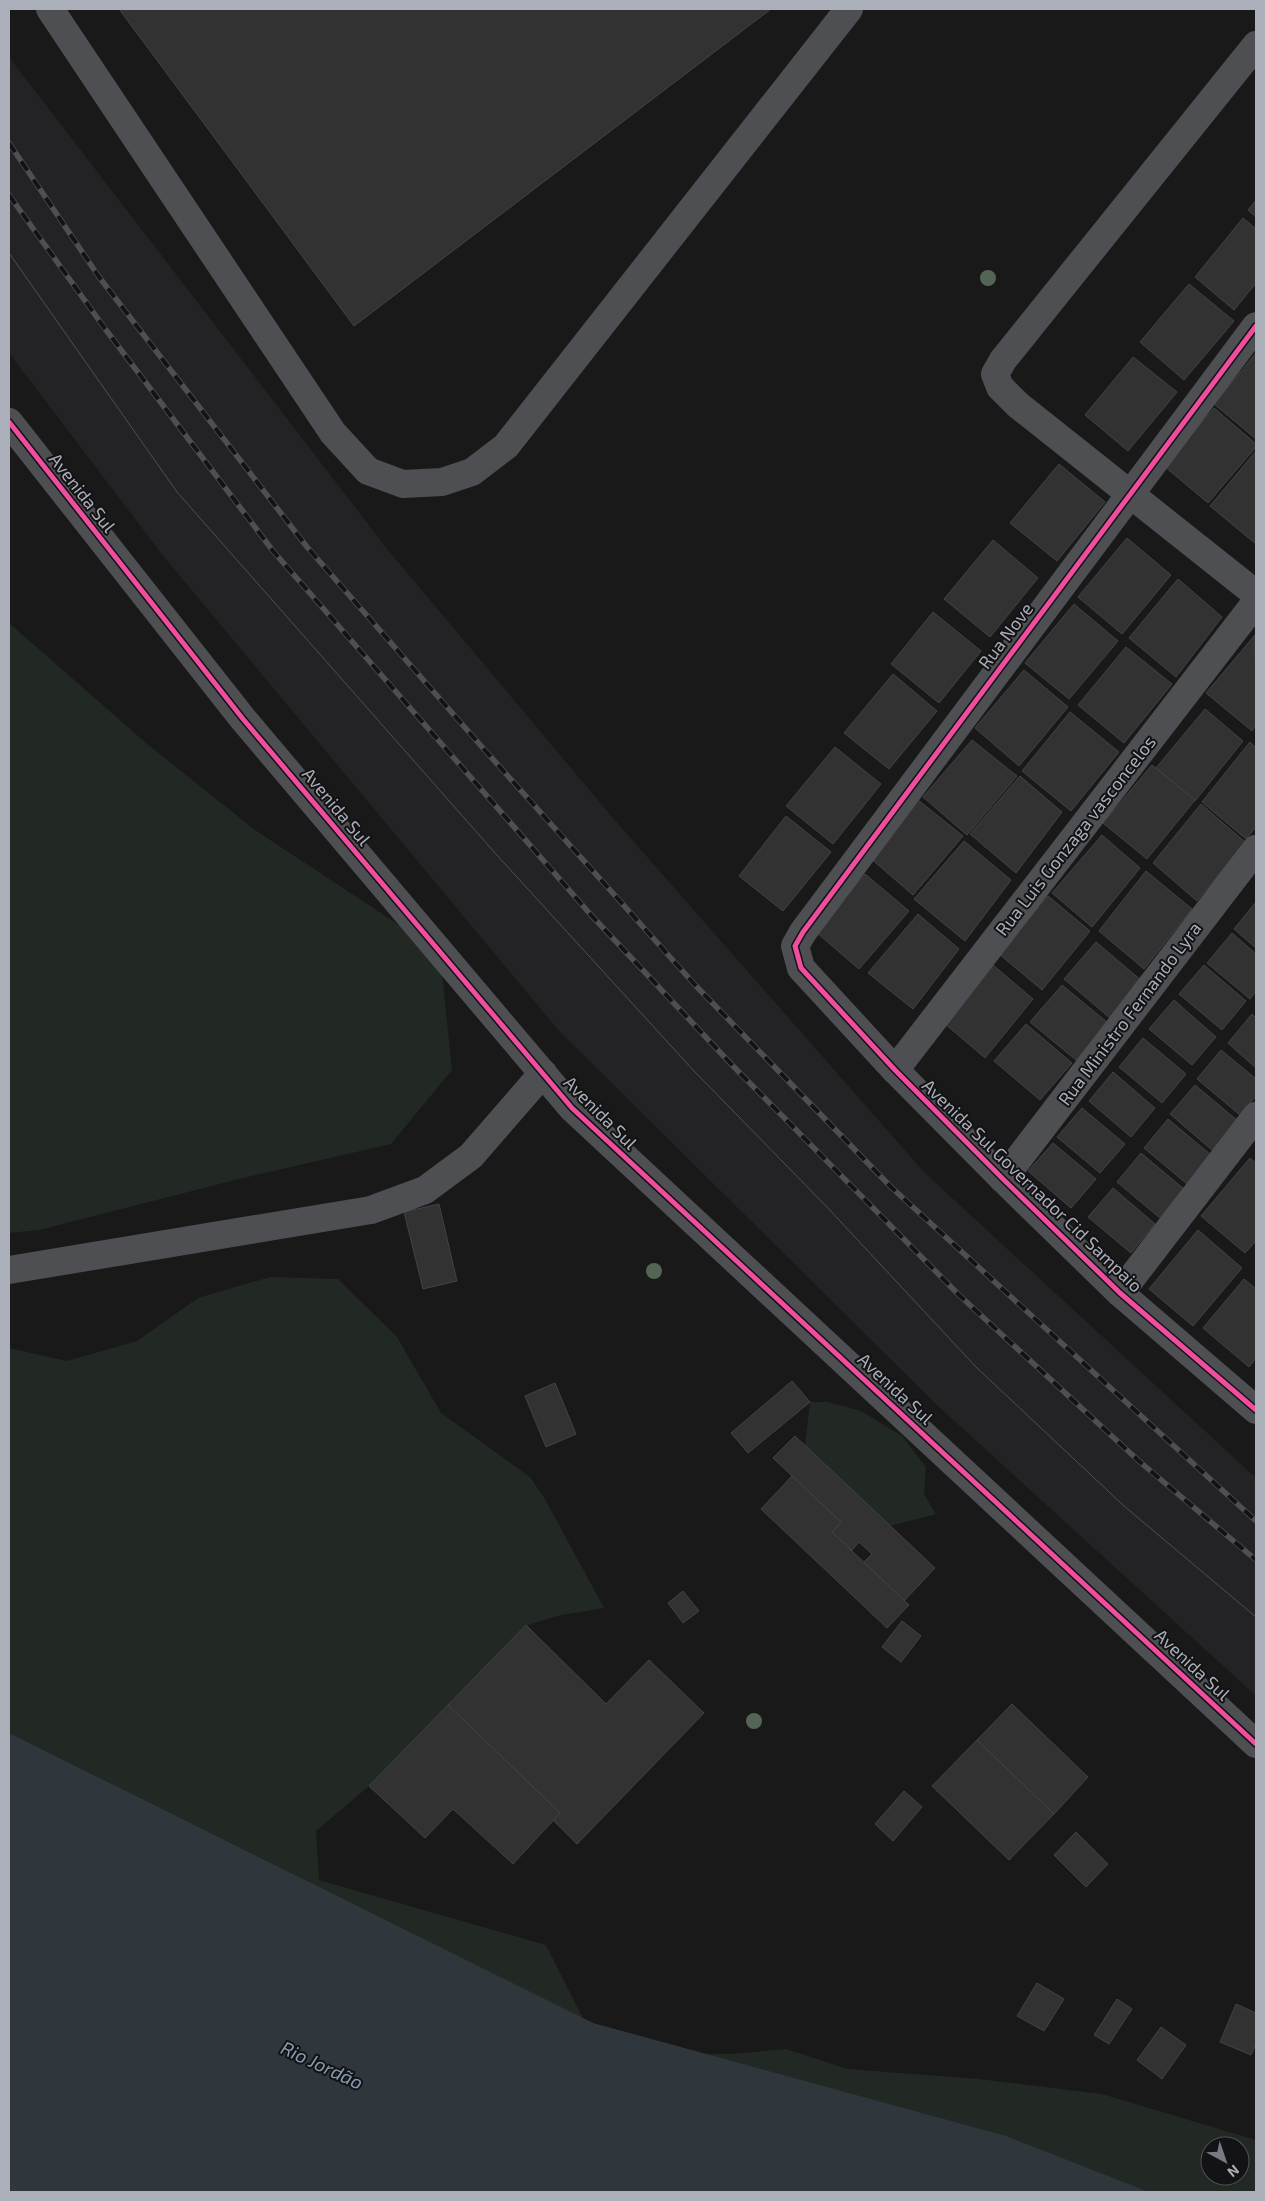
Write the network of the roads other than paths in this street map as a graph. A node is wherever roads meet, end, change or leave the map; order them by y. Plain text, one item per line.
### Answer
1 (50, 9) edge
2 (849, 9) edge
3 (1256, 45) edge
4 (1256, 326) edge
5 (9, 422) edge
6 (1131, 493) junction
7 (1256, 594) edge
8 (1256, 602) edge
9 (1256, 849) edge
10 (801, 968) joint
11 (895, 1070) junction
12 (543, 1073) junction
13 (1256, 1116) edge
14 (1003, 1179) junction
15 (9, 1270) edge
16 (1120, 1293) junction
17 (1253, 1399) edge
18 (1256, 1744) edge

1 - 2 street
3 - 6 street
4 - 6 street, Rua Nove
5 - 12 street, Avenida Sul
6 - 7 street
6 - 10 street, Rua Nove
8 - 11 street, Rua Luis Gonzaga vasconcelos
9 - 14 street, Rua Ministro Fernando Lyra
10 - 11 street, Avenida Sul Governador Cid Sampaio
11 - 14 street, Avenida Sul Governador Cid Sampaio
12 - 15 street
12 - 18 street, Avenida Sul
13 - 16 street
14 - 16 street, Avenida Sul Governador Cid Sampaio
16 - 17 street, Avenida Sul Governador Cid Sampaio

